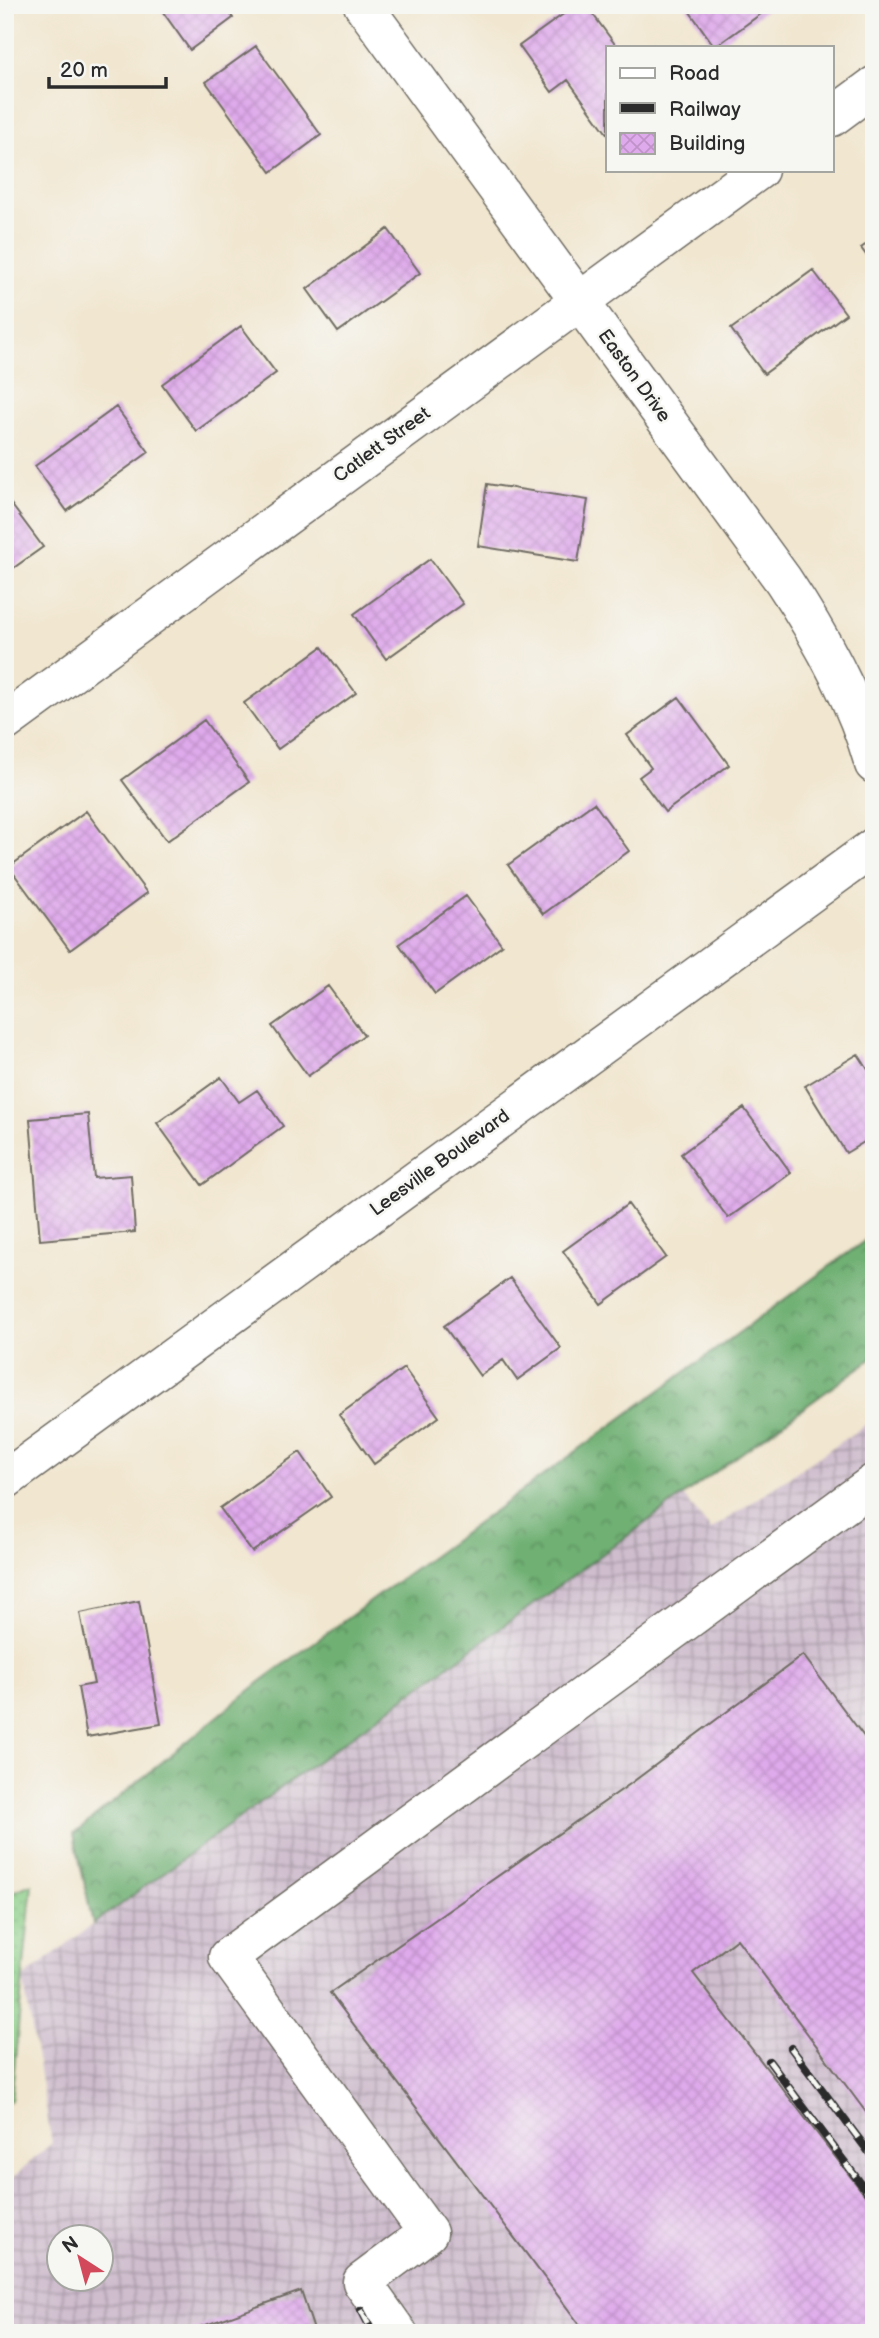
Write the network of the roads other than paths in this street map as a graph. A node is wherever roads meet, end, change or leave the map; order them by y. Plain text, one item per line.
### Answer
1 (363, 5) edge
2 (874, 86) edge
3 (834, 116) edge
4 (756, 172) edge
5 (579, 301) junction
6 (5, 722) edge
7 (874, 764) edge
8 (874, 847) edge
9 (5, 1480) edge
10 (874, 1483) edge
11 (398, 2333) edge

1 - 5 street, Easton Drive
2 - 3 street
4 - 5 street, Catlett Street
5 - 6 street, Catlett Street
5 - 7 street, Easton Drive
8 - 9 street, Leesville Boulevard
10 - 11 street

